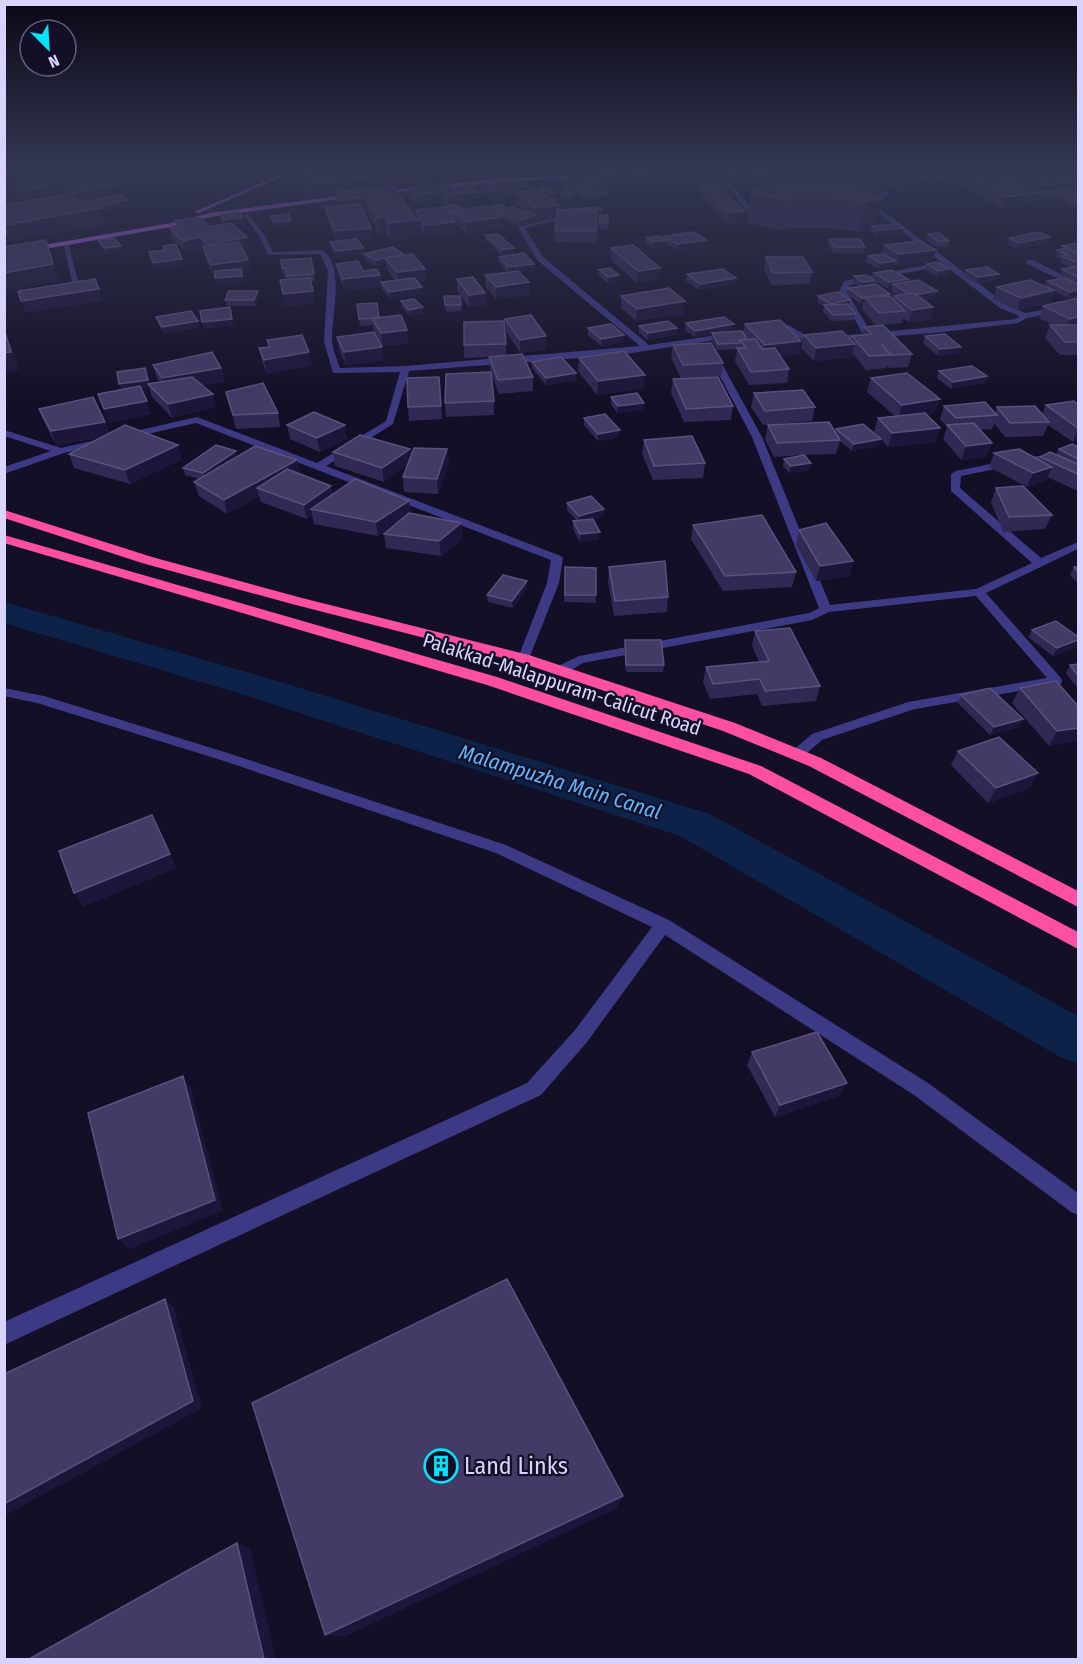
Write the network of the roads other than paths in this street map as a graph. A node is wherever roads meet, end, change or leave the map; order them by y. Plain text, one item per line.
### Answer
1 (39, 248) edge
2 (66, 248) edge
3 (267, 248) edge
4 (534, 248) edge
5 (927, 248) edge
6 (4, 254) edge
7 (946, 262) junction
8 (1029, 262) dead end
9 (1078, 285) edge
10 (77, 286) edge
11 (1078, 306) edge
12 (1024, 316) junction
13 (753, 332) edge
14 (742, 334) edge
15 (868, 335) junction
16 (696, 341) junction
17 (647, 348) junction
18 (405, 369) junction
19 (4, 433) edge
20 (61, 451) junction
21 (1078, 456) edge
22 (317, 467) junction
23 (4, 471) edge
24 (4, 514) edge
25 (4, 539) edge
26 (1078, 545) edge
27 (1038, 562) junction
28 (979, 592) junction
29 (826, 609) junction
30 (524, 658) junction
31 (561, 670) junction
32 (4, 692) edge
33 (796, 754) junction
34 (1078, 900) edge
35 (663, 925) junction
36 (1078, 941) edge
37 (1078, 1205) edge
38 (4, 1334) edge

1 - 6 main road
2 - 10 street
3 - 18 street
4 - 17 street
5 - 7 street
7 - 12 street
7 - 15 street
8 - 9 street
11 - 12 street
12 - 15 street
13 - 15 street
14 - 16 street
16 - 17 street
16 - 29 street
17 - 18 street
18 - 22 street
19 - 20 street
20 - 22 street
20 - 23 street
21 - 27 street
22 - 30 street
24 - 30 highway, Palakkad-Malappuram-Calicut Road
25 - 36 highway, Palakkad-Malappuram-Calicut Road
26 - 27 street
27 - 28 street
28 - 29 street
28 - 33 street
29 - 31 street
30 - 31 highway, Palakkad-Malappuram-Calicut Road
31 - 33 highway, Palakkad-Malappuram-Calicut Road
32 - 35 street
33 - 34 highway, Palakkad-Malappuram-Calicut Road
35 - 37 street
35 - 38 street

